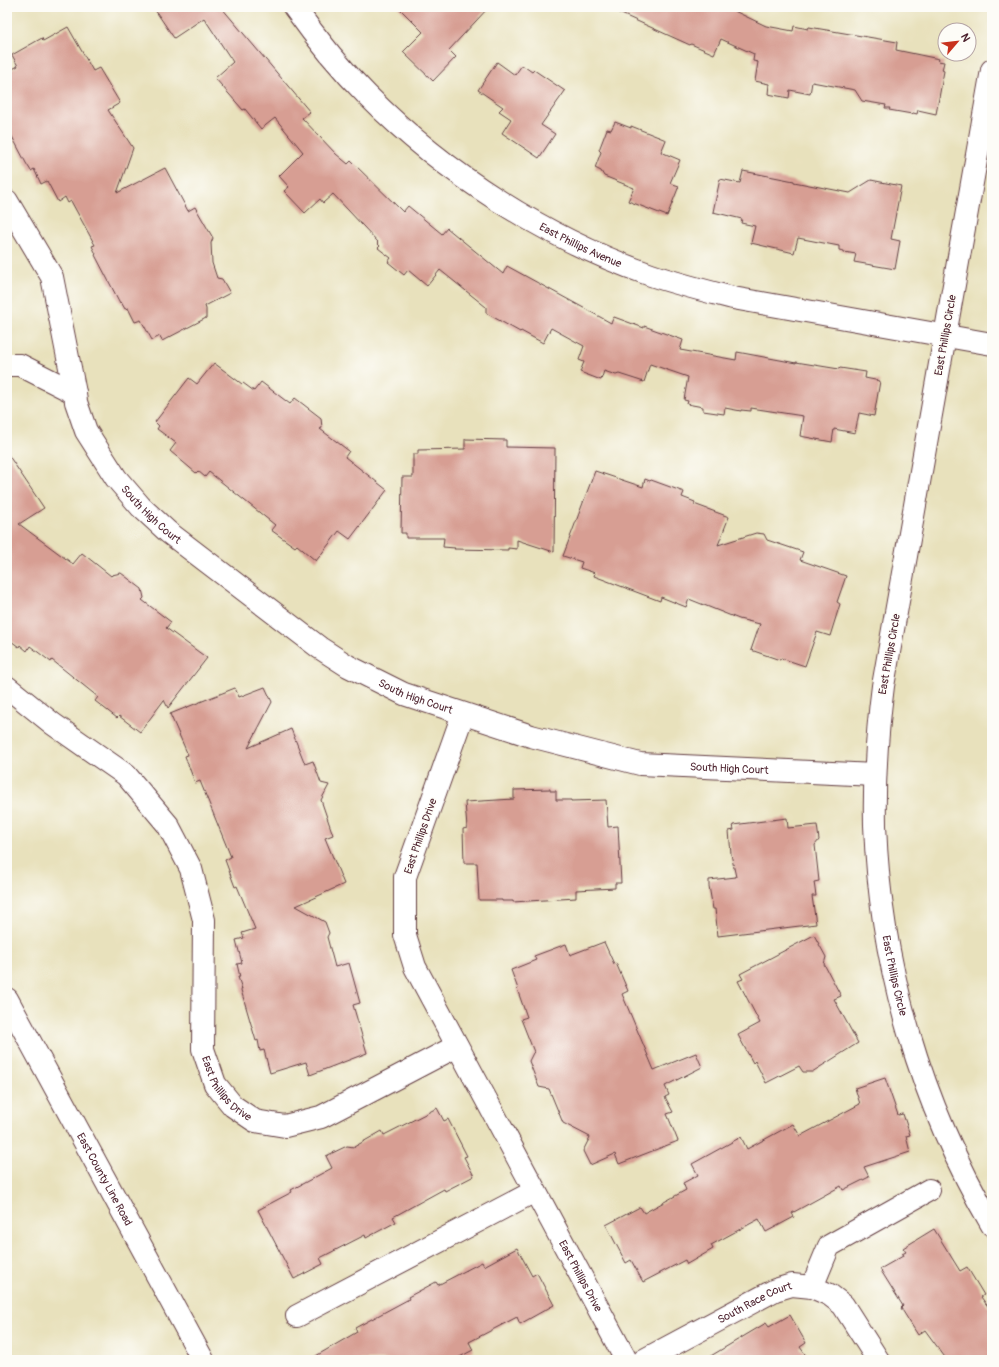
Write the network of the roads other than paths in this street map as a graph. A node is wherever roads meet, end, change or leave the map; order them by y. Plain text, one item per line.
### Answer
1 (294, 7) edge
2 (992, 70) edge
3 (7, 201) edge
4 (945, 335) junction
5 (992, 344) edge
6 (7, 365) edge
7 (75, 393) junction
8 (7, 687) edge
9 (463, 714) junction
10 (875, 775) junction
11 (7, 999) edge
12 (457, 1046) junction
13 (929, 1190) dead end
14 (535, 1192) junction
15 (992, 1225) edge
16 (812, 1287) junction
17 (298, 1316) dead end
18 (203, 1360) edge
19 (626, 1360) edge
20 (644, 1360) edge
21 (878, 1360) edge

1 - 4 street, East Phillips Avenue
2 - 4 street, East Phillips Circle
3 - 7 street, South High Court
4 - 5 street, East Phillips Avenue
4 - 10 street, East Phillips Circle
6 - 7 street
7 - 9 street, South High Court
8 - 12 street, East Phillips Drive
9 - 10 street, South High Court
9 - 12 street, East Phillips Drive
10 - 15 street, East Phillips Circle
11 - 18 street, East County Line Road
12 - 14 street, East Phillips Drive
13 - 16 street
14 - 17 street
14 - 19 street, East Phillips Drive
16 - 20 street, South Race Court
16 - 21 street, South Race Court

